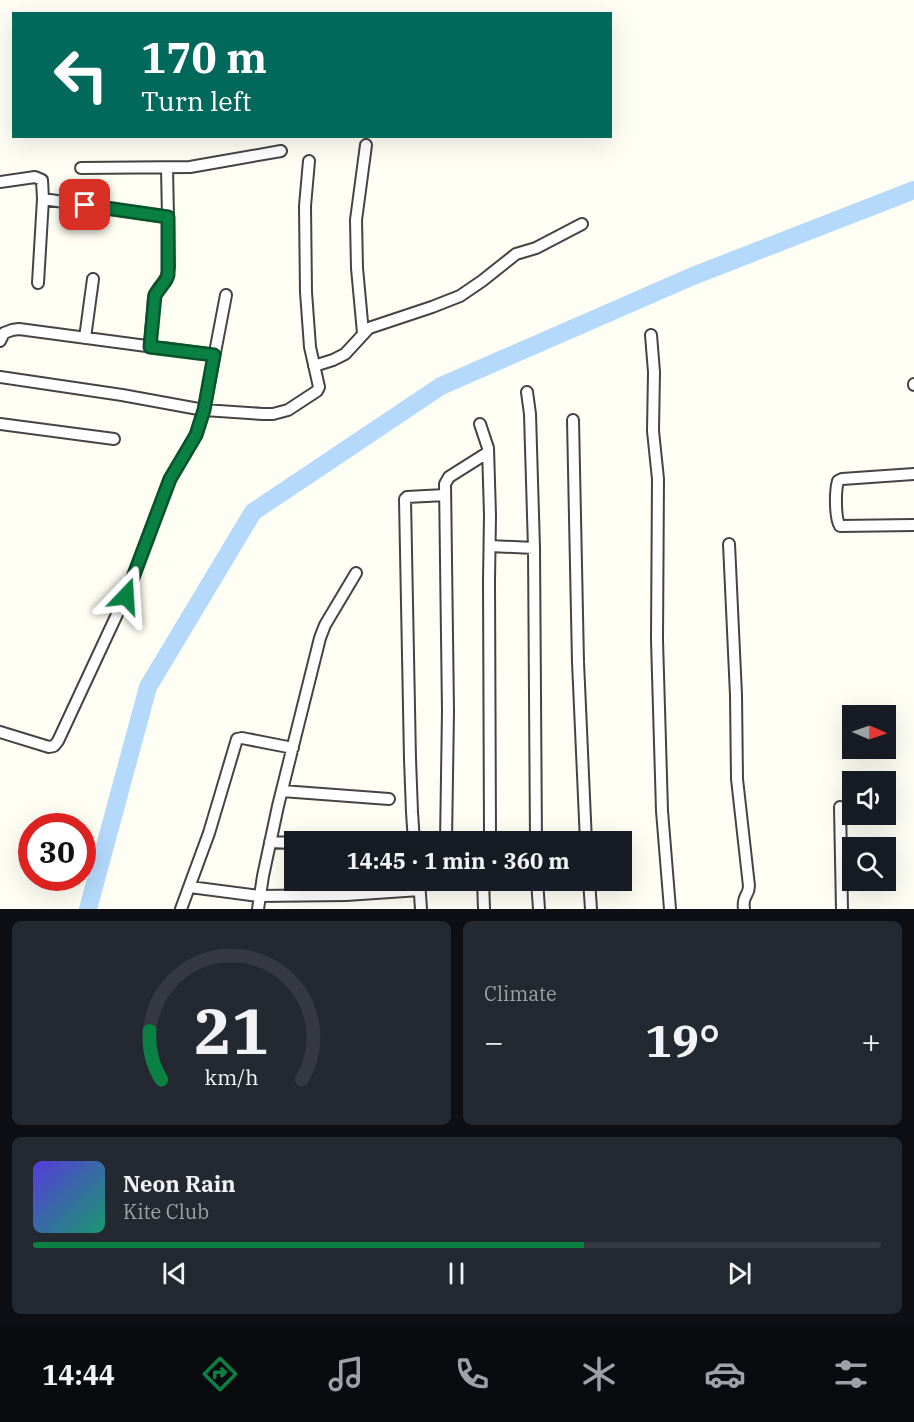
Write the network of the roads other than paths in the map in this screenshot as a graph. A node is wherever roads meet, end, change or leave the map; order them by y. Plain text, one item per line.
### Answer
1 (366, 145) dead end
2 (281, 151) dead end
3 (309, 161) dead end
4 (81, 168) dead end
5 (167, 168) junction
6 (0, 182) edge
7 (43, 200) junction
8 (168, 217) junction
9 (582, 224) dead end
10 (93, 279) dead end
11 (38, 283) dead end
12 (226, 295) dead end
13 (363, 333) junction
14 (651, 335) dead end
15 (85, 338) junction
16 (0, 341) edge
17 (150, 347) junction
18 (214, 355) junction
19 (314, 366) junction
20 (0, 377) edge
21 (527, 392) dead end
22 (204, 410) junction
23 (573, 420) dead end
24 (0, 424) edge
25 (480, 424) dead end
26 (114, 440) dead end
27 (487, 453) junction
28 (914, 474) edge
29 (445, 495) junction
30 (914, 525) edge
31 (729, 544) dead end
32 (490, 546) junction
33 (534, 548) junction
34 (356, 573) dead end
35 (0, 732) edge
36 (292, 748) junction
37 (282, 791) junction
38 (389, 799) dead end
39 (840, 807) dead end
40 (413, 831) edge
41 (446, 831) edge
42 (490, 831) edge
43 (536, 831) edge
44 (586, 831) edge
45 (270, 842) junction
46 (284, 843) edge
47 (190, 887) junction
48 (375, 891) edge
49 (420, 891) edge
50 (483, 891) edge
51 (538, 891) edge
52 (590, 891) edge
53 (260, 896) junction
54 (181, 909) edge
55 (258, 909) edge
56 (421, 909) edge
57 (484, 909) edge
58 (539, 909) edge
59 (591, 909) edge
60 (670, 909) edge
61 (744, 909) edge
62 (842, 909) edge

1 - 13 street
2 - 5 street
3 - 19 street
4 - 5 street
5 - 8 street
6 - 7 street
7 - 8 street
7 - 11 street
8 - 17 street
9 - 13 street
10 - 15 street
12 - 18 street
13 - 19 street
14 - 60 street
15 - 16 street
15 - 17 street
17 - 18 street
18 - 22 street
19 - 22 street
20 - 22 street
21 - 33 street
22 - 35 street
23 - 44 street
24 - 26 street
25 - 27 street
27 - 29 street
27 - 32 street
28 - 30 street
29 - 40 street
29 - 41 street
31 - 61 street
32 - 33 street
32 - 42 street
33 - 43 street
34 - 36 street
36 - 37 street
36 - 47 street
37 - 38 street
37 - 45 street
39 - 62 street
45 - 46 street
45 - 53 street
47 - 53 street
47 - 54 street
48 - 53 street
49 - 56 street
50 - 57 street
51 - 58 street
52 - 59 street
53 - 55 street

